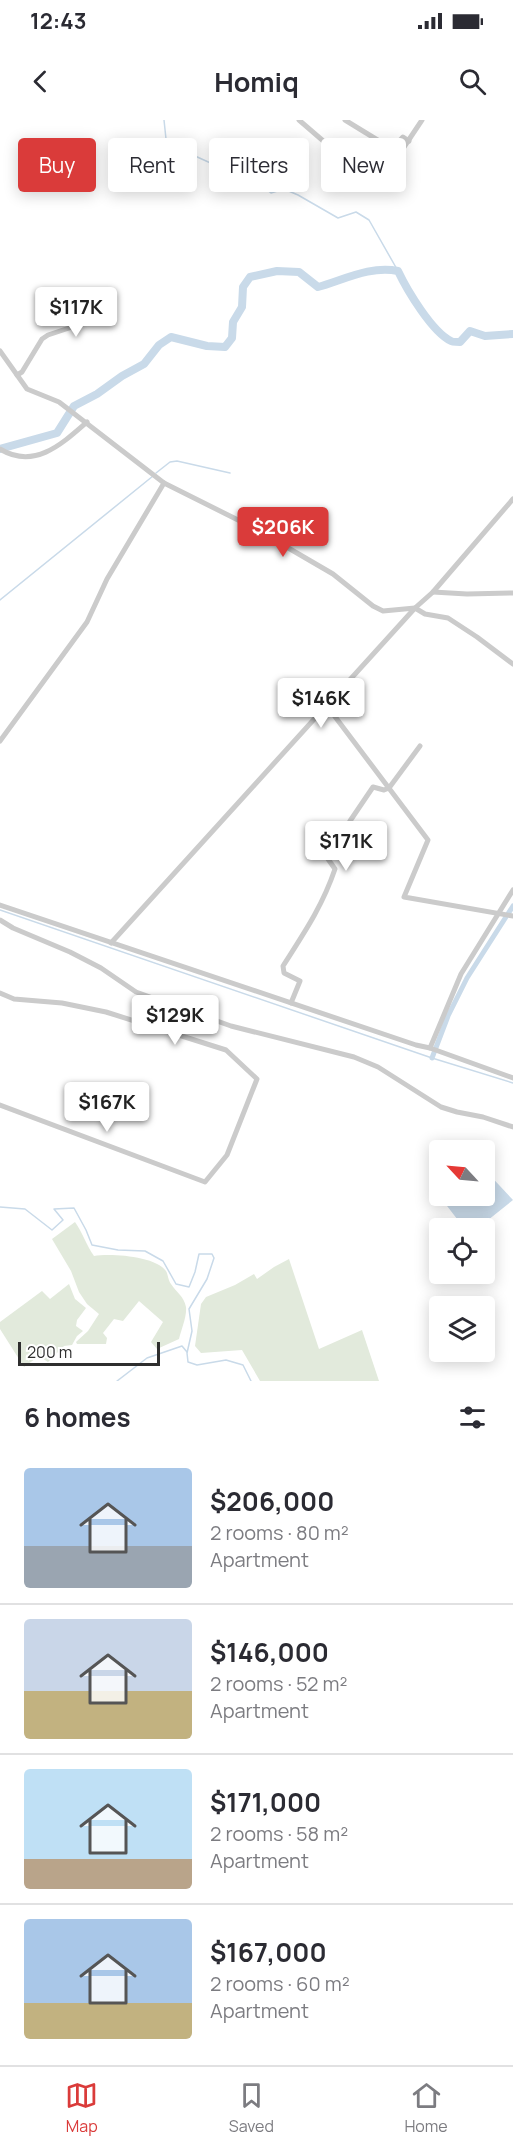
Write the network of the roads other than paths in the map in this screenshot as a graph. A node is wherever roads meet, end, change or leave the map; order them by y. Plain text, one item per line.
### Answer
1 (299, 120) edge
2 (345, 120) edge
3 (422, 120) edge
4 (409, 141) junction
5 (44, 294) dead end
6 (0, 351) edge
7 (17, 375) junction
8 (84, 421) junction
9 (0, 449) edge
10 (164, 483) junction
11 (513, 499) edge
12 (433, 592) junction
13 (513, 593) edge
14 (415, 608) junction
15 (513, 664) edge
16 (327, 706) junction
17 (0, 741) edge
18 (420, 746) dead end
19 (389, 788) junction
20 (513, 890) edge
21 (0, 906) edge
22 (498, 914) junction
23 (513, 915) edge
24 (0, 920) edge
25 (111, 943) junction
26 (0, 993) edge
27 (291, 1003) junction
28 (430, 1048) junction
29 (513, 1078) edge
30 (0, 1106) edge
31 (513, 1127) edge

1 - 4 street
2 - 4 street
3 - 4 street
5 - 7 street
6 - 7 street
7 - 8 street
8 - 9 street
8 - 10 street
10 - 14 street
10 - 17 street
11 - 12 street
12 - 13 street
12 - 14 street
14 - 15 street
14 - 16 street
16 - 19 street
16 - 25 street
18 - 19 street
19 - 22 street
19 - 27 street
20 - 22 street
21 - 25 street
22 - 23 street
22 - 28 street
24 - 31 street
25 - 27 street
26 - 30 street
27 - 28 street
28 - 29 street

